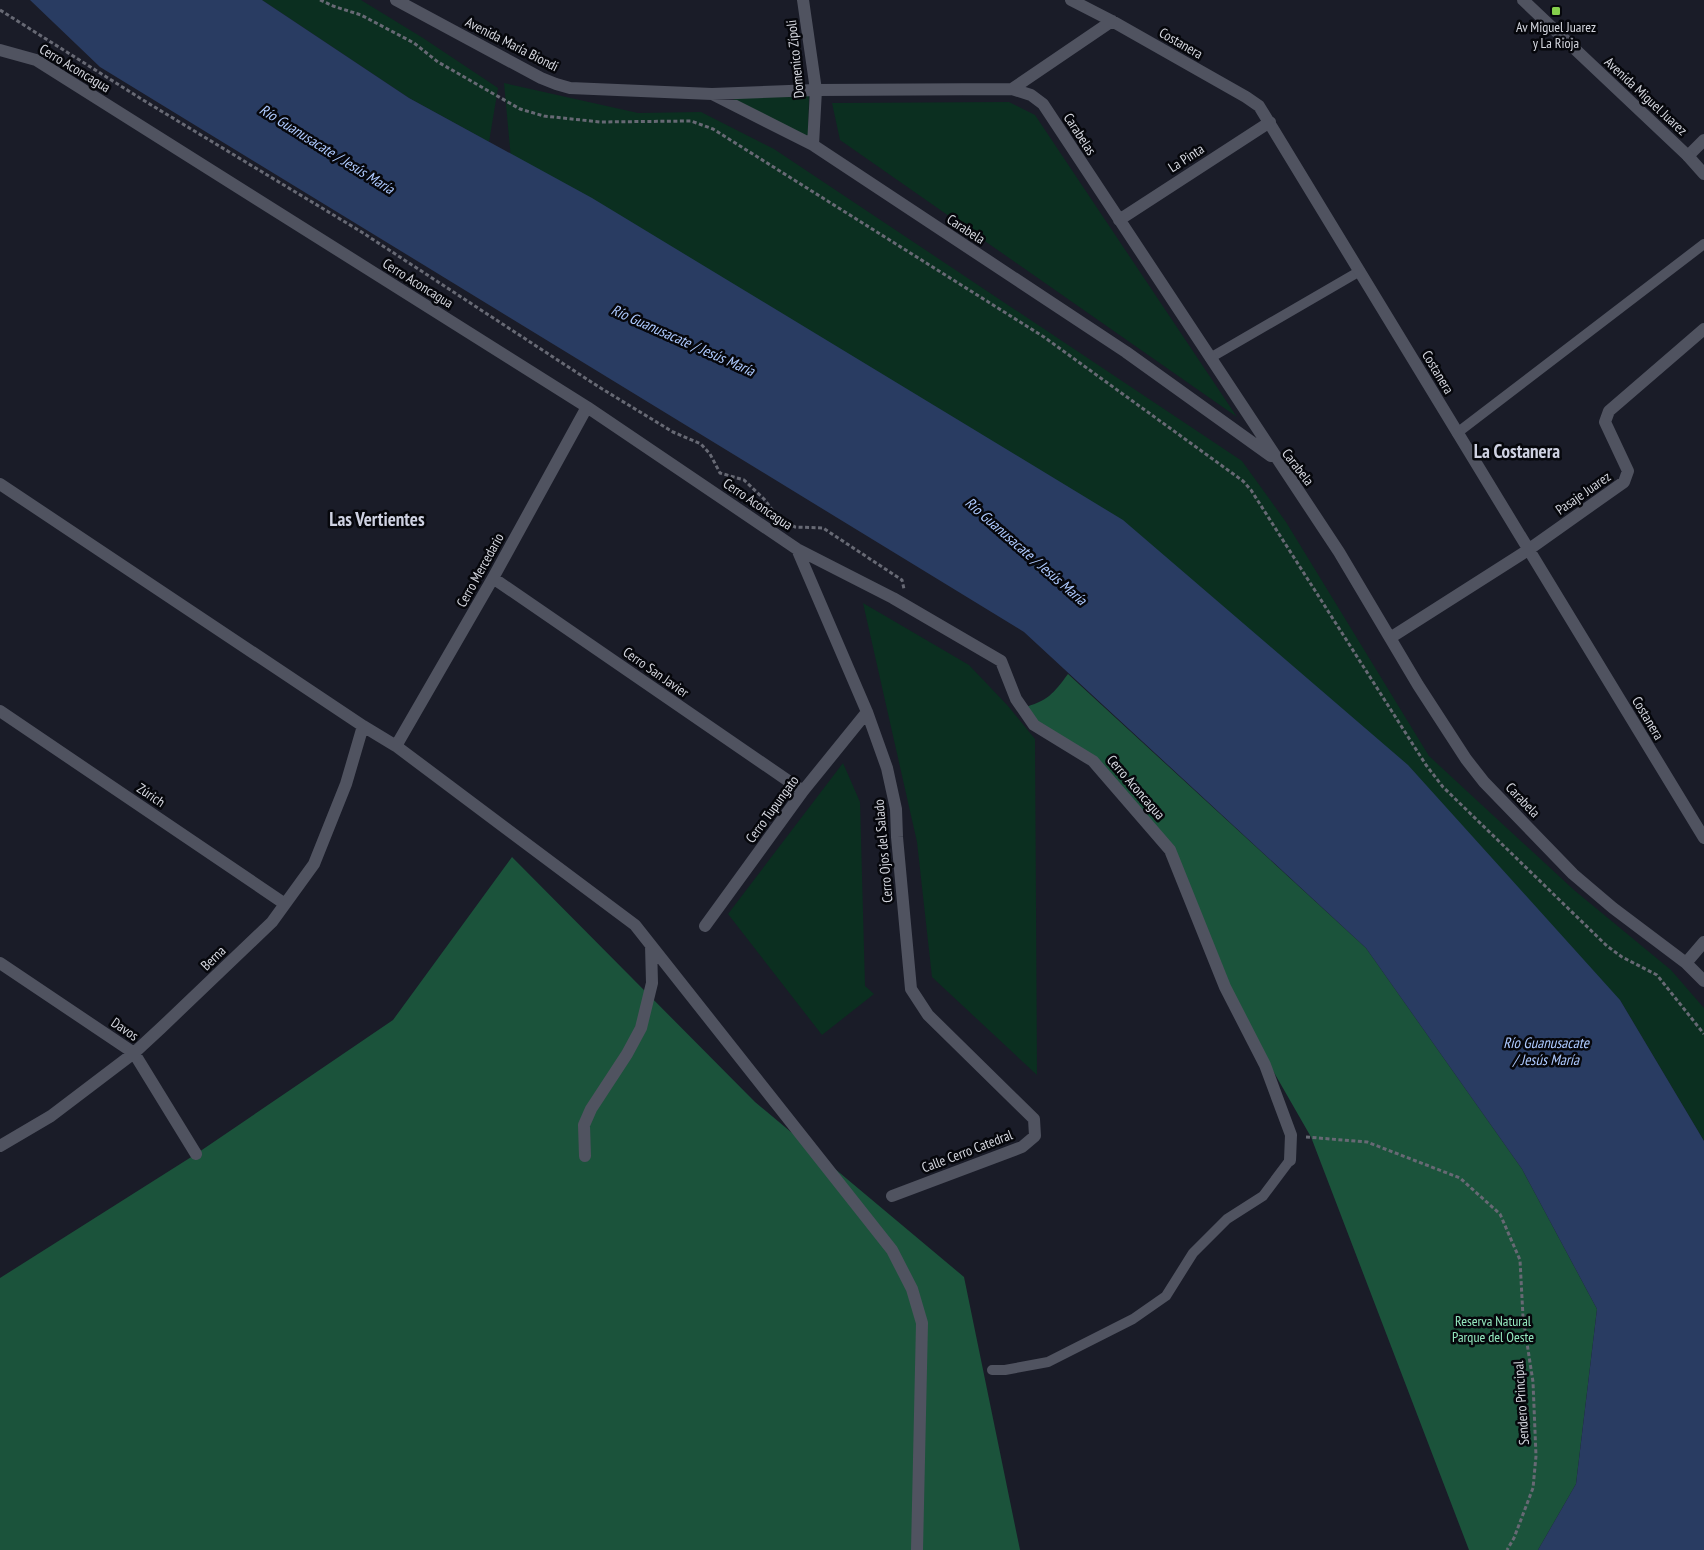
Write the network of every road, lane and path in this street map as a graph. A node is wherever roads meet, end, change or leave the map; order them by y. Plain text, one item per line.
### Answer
1 (320, 0) edge
2 (396, 0) edge
3 (803, 0) edge
4 (1071, 0) edge
5 (1523, 0) edge
6 (0, 10) edge
7 (1112, 21) junction
8 (0, 50) edge
9 (1012, 89) junction
10 (816, 90) junction
11 (712, 94) junction
12 (1270, 122) junction
13 (1704, 140) edge
14 (812, 145) junction
15 (1688, 156) junction
16 (1704, 174) edge
17 (1119, 220) junction
18 (1704, 244) edge
19 (1360, 271) junction
20 (1704, 329) edge
21 (1210, 358) junction
22 (587, 407) junction
23 (1457, 432) junction
24 (1278, 460) junction
25 (0, 484) edge
26 (798, 550) junction
27 (1528, 550) junction
28 (493, 578) junction
29 (904, 589) dead end
30 (1390, 638) junction
31 (0, 710) edge
32 (867, 712) junction
33 (363, 726) junction
34 (396, 746) junction
35 (803, 791) junction
36 (1704, 838) edge
37 (285, 904) junction
38 (705, 926) dead end
39 (1704, 942) edge
40 (651, 945) junction
41 (0, 963) edge
42 (1686, 963) junction
43 (1704, 982) edge
44 (1704, 1034) edge
45 (134, 1053) junction
46 (1034, 1119) joint
47 (1291, 1136) junction
48 (0, 1146) edge
49 (196, 1154) dead end
50 (585, 1156) dead end
51 (1290, 1160) joint
52 (892, 1196) dead end
53 (992, 1370) dead end
54 (917, 1550) edge
55 (1507, 1550) edge

1 - 44 path
2 - 11 street, Avenida María Biondi
3 - 10 street, Domenico Zípoli
4 - 7 street, Costanera
5 - 15 street, Avenida Miguel Juarez
6 - 29 path
7 - 9 street
7 - 12 street, Costanera
8 - 22 street, Cerro Aconcagua
9 - 10 street, Carabelas
9 - 17 street, Carabelas
10 - 11 street, Carabelas
10 - 14 street, Domenico Zípoli
11 - 14 street, Carabela
12 - 17 street, La Pinta
12 - 19 street, Costanera
13 - 15 street
14 - 24 street, Carabela
15 - 16 street, Avenida Miguel Juarez
17 - 21 street, Carabelas
18 - 23 lane
19 - 21 lane
19 - 23 street, Costanera
20 - 27 street, Pasaje Juarez
21 - 24 street, Carabelas
22 - 26 street, Cerro Aconcagua
22 - 28 street, Cerro Mercedario
23 - 27 street, Costanera
24 - 30 street, Carabela
25 - 33 street
26 - 32 street, Cerro Ojos del Salado
26 - 47 street, Cerro Aconcagua
27 - 30 street, Pasaje Juarez
27 - 36 street, Costanera
28 - 34 street, Cerro Mercedario
28 - 35 street, Cerro San Javier
30 - 42 street, Carabela
31 - 37 street, Zúrich
32 - 35 street, Cerro Tupungato
32 - 46 street, Cerro Ojos del Salado
33 - 34 street
33 - 37 street, Berna
34 - 40 street
35 - 38 street, Cerro Tupungato
37 - 45 street, Berna
39 - 42 street
40 - 50 street
40 - 54 street
41 - 45 street, Davos
42 - 43 street, Carabela
45 - 48 street, Berna
45 - 49 street, Davos
46 - 52 street, Calle Cerro Catedral
47 - 51 street, Cerro Aconcagua
47 - 55 path, Sendero Principal
51 - 53 lane

